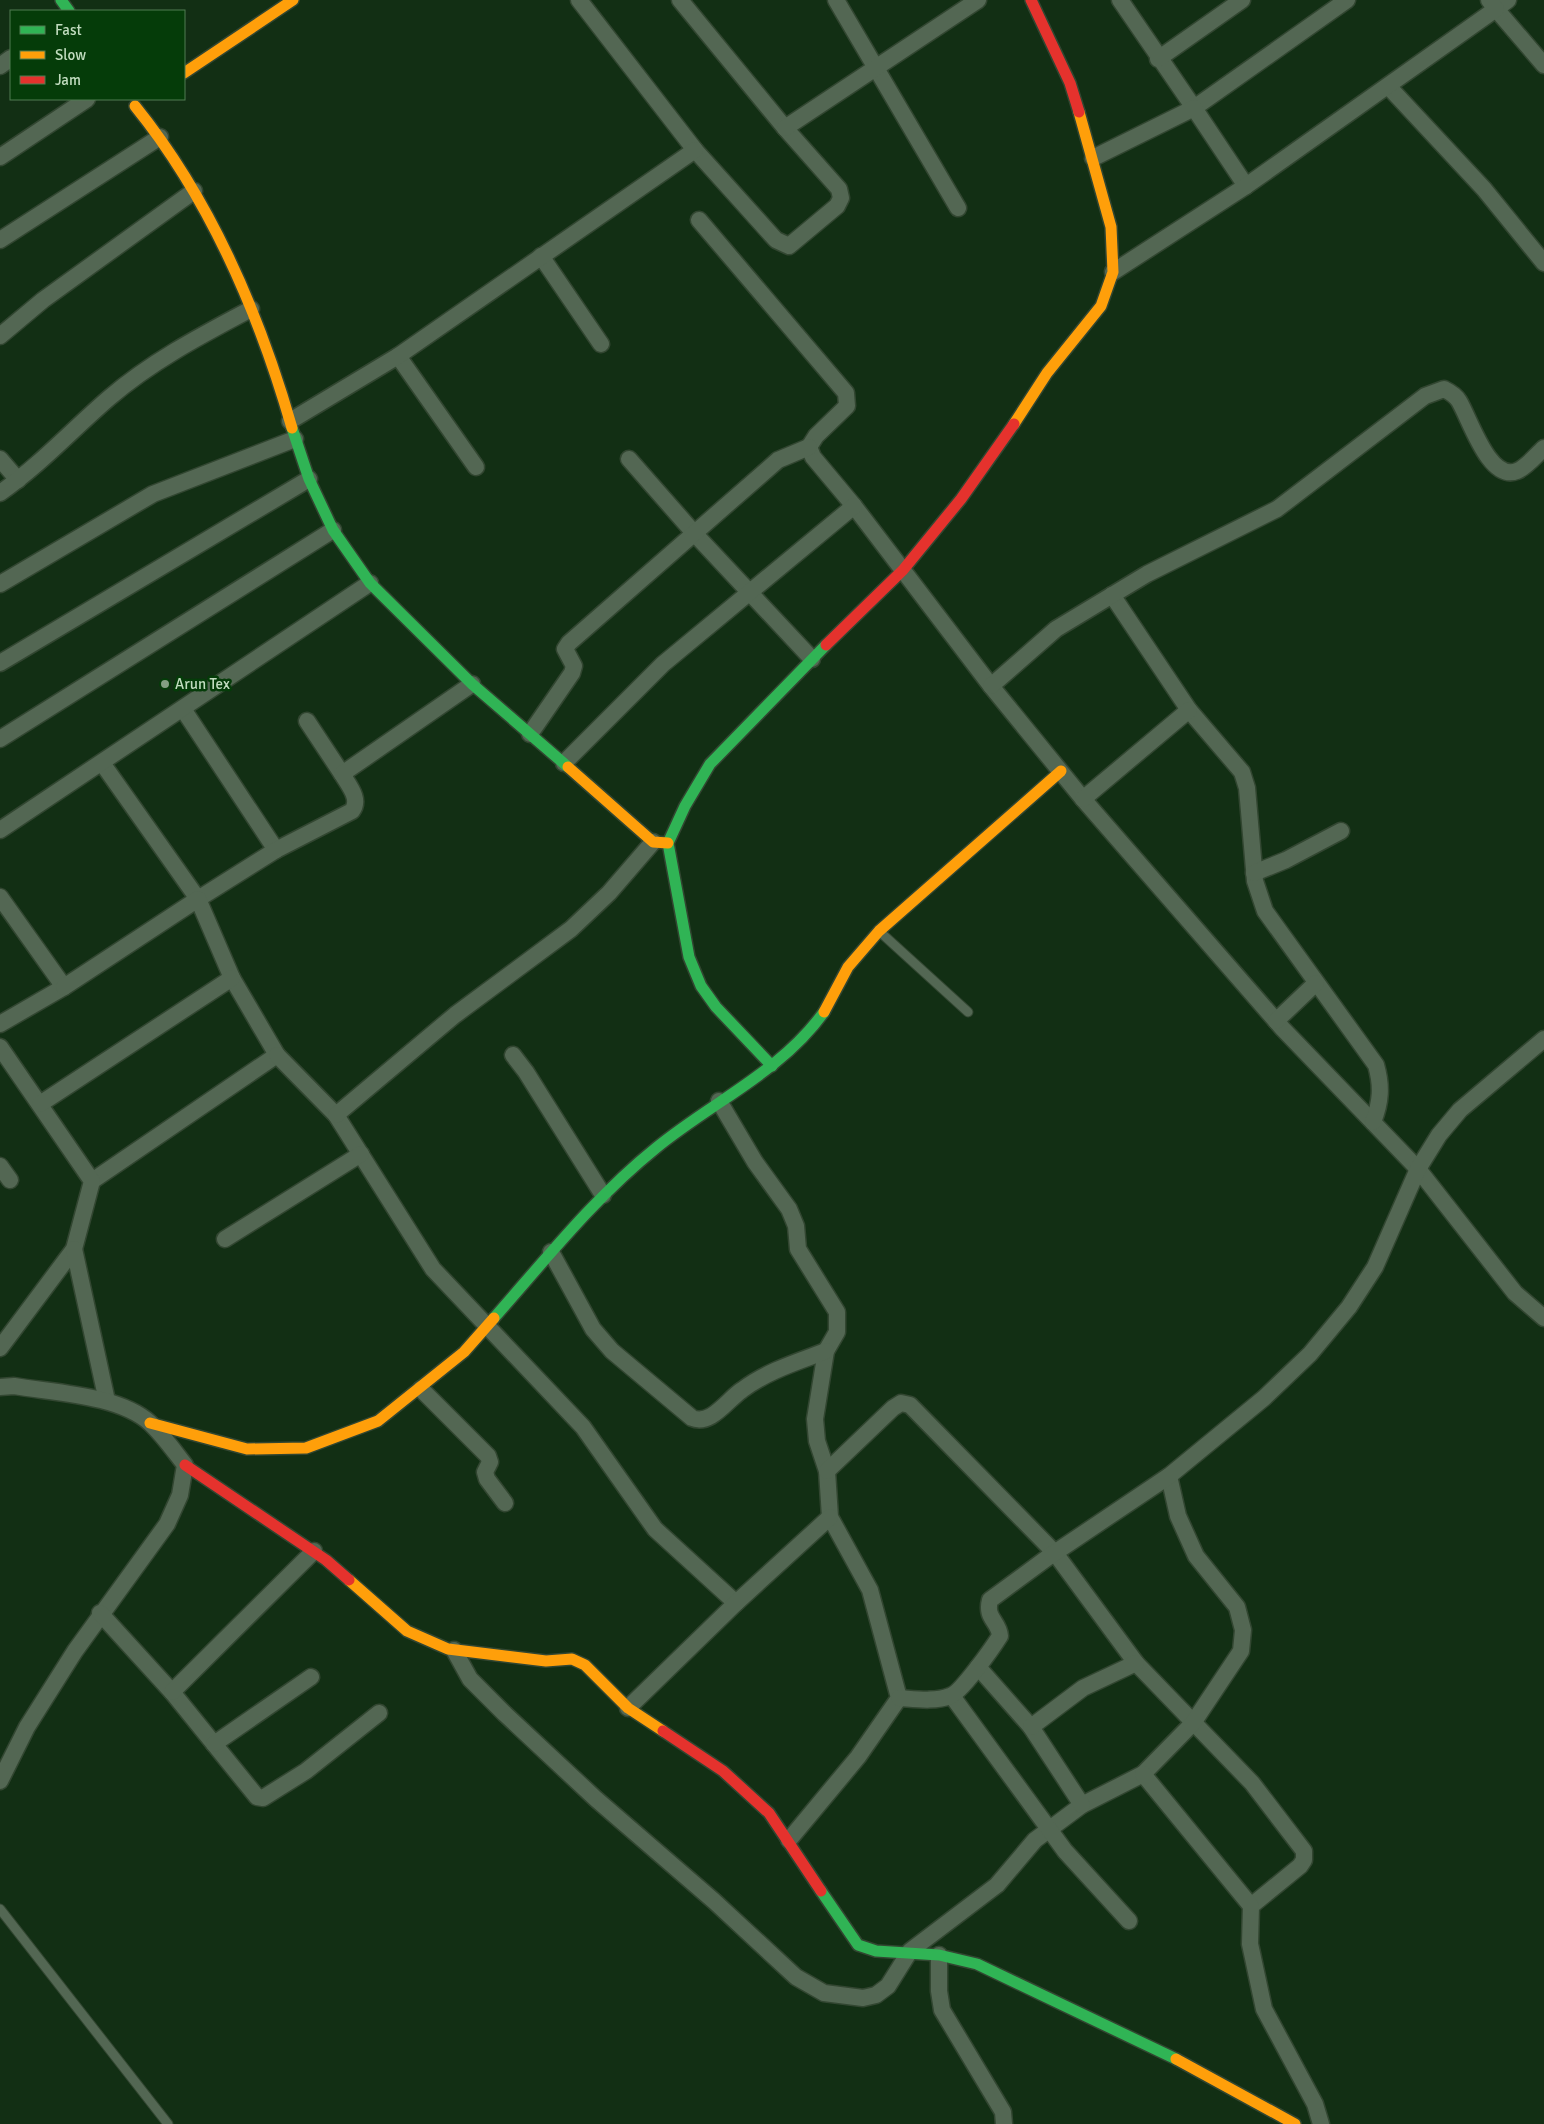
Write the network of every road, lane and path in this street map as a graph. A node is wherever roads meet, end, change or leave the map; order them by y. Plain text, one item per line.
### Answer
1 (293, 0) edge
2 (579, 0) edge
3 (680, 0) edge
4 (836, 0) edge
5 (978, 0) edge
6 (1031, 0) edge
7 (1242, 0) edge
8 (1346, 0) edge
9 (1124, 1) edge
10 (1498, 3) edge
11 (1158, 59) junction
12 (1544, 65) edge
13 (876, 68) junction
14 (185, 72) edge
15 (1388, 86) junction
16 (86, 100) edge
17 (133, 102) edge
18 (1194, 108) junction
19 (785, 128) junction
20 (160, 137) junction
21 (695, 150) junction
22 (0, 157) edge
23 (1094, 158) junction
24 (1246, 186) junction
25 (194, 191) junction
26 (958, 208) dead end
27 (699, 220) dead end
28 (0, 240) edge
29 (541, 256) junction
30 (1544, 263) edge
31 (1113, 272) junction
32 (251, 309) junction
33 (0, 336) edge
34 (601, 344) dead end
35 (398, 356) junction
36 (290, 421) junction
37 (295, 439) junction
38 (809, 447) junction
39 (1544, 448) edge
40 (0, 459) edge
41 (629, 459) dead end
42 (476, 467) dead end
43 (310, 479) junction
44 (18, 480) junction
45 (0, 493) edge
46 (854, 506) junction
47 (334, 530) junction
48 (694, 533) junction
49 (903, 570) junction
50 (370, 583) junction
51 (0, 584) edge
52 (749, 592) junction
53 (1112, 595) junction
54 (812, 659) junction
55 (0, 663) edge
56 (472, 684) junction
57 (991, 686) junction
58 (183, 708) junction
59 (1189, 710) junction
60 (307, 721) dead end
61 (530, 734) junction
62 (0, 739) edge
63 (102, 763) junction
64 (564, 763) junction
65 (1061, 771) junction
66 (342, 774) junction
67 (1083, 799) junction
68 (0, 830) edge
69 (1341, 830) dead end
70 (660, 843) junction
71 (276, 850) junction
72 (1254, 873) junction
73 (0, 897) edge
74 (198, 899) junction
75 (6, 918) edge
76 (879, 931) junction
77 (232, 978) junction
78 (1316, 983) junction
79 (64, 986) junction
80 (968, 1012) dead end
81 (1276, 1020) junction
82 (0, 1024) edge
83 (1544, 1039) edge
84 (0, 1048) edge
85 (277, 1055) junction
86 (513, 1055) dead end
87 (772, 1066) junction
88 (719, 1101) junction
89 (40, 1104) junction
90 (336, 1115) junction
91 (1373, 1122) junction
92 (361, 1154) junction
93 (0, 1166) edge
94 (1418, 1169) junction
95 (10, 1180) dead end
96 (92, 1181) junction
97 (603, 1195) junction
98 (225, 1239) dead end
99 (74, 1249) junction
100 (552, 1252) junction
101 (1544, 1318) edge
102 (485, 1326) junction
103 (0, 1348) edge
104 (826, 1351) junction
105 (0, 1387) edge
106 (421, 1389) junction
107 (107, 1401) junction
108 (150, 1423) junction
109 (185, 1465) junction
110 (827, 1471) junction
111 (1169, 1476) junction
112 (505, 1503) dead end
113 (830, 1517) junction
114 (314, 1551) junction
115 (1055, 1552) junction
116 (736, 1603) junction
117 (100, 1613) junction
118 (454, 1650) junction
119 (1136, 1663) junction
120 (978, 1667) junction
121 (311, 1677) dead end
122 (172, 1692) junction
123 (952, 1696) junction
124 (899, 1698) junction
125 (628, 1708) junction
126 (379, 1713) dead end
127 (1193, 1723) junction
128 (1031, 1727) junction
129 (214, 1744) junction
130 (1143, 1774) junction
131 (0, 1781) edge
132 (1082, 1805) junction
133 (1050, 1828) junction
134 (789, 1840) junction
135 (1251, 1906) junction
136 (0, 1909) edge
137 (1129, 1921) dead end
138 (910, 1951) junction
139 (939, 1955) junction
140 (168, 2124) edge
141 (1004, 2124) edge
142 (1295, 2124) edge
143 (1321, 2124) edge

1 - 14 street
2 - 21 street
3 - 19 street
4 - 13 street
5 - 13 street
6 - 23 street
7 - 11 street
8 - 18 street
9 - 11 street
10 - 12 street
10 - 15 street
11 - 18 street
13 - 19 street
13 - 26 street
15 - 24 street
15 - 30 street
16 - 22 street
17 - 20 street
18 - 23 street
18 - 24 street
19 - 21 street
20 - 25 street
20 - 28 street
21 - 29 street
23 - 31 street
24 - 31 street
25 - 32 street
25 - 33 street
27 - 38 street
29 - 34 street
29 - 35 street
31 - 49 street
32 - 36 street
32 - 44 street
35 - 36 street
35 - 42 street
36 - 37 street
37 - 43 street
37 - 51 street
38 - 46 street
38 - 48 street
39 - 53 street
40 - 44 street
41 - 48 street
43 - 47 street
43 - 55 street
44 - 45 street
46 - 49 street
46 - 52 street
47 - 50 street
47 - 62 street
48 - 52 street
48 - 61 street
49 - 54 street
49 - 57 street
50 - 56 street
50 - 58 street
52 - 54 street
52 - 64 street
53 - 57 street
53 - 59 street
54 - 70 street
56 - 61 street
56 - 66 street
57 - 65 street
58 - 63 street
58 - 71 street
59 - 67 street
59 - 72 street
60 - 66 street
61 - 64 street
63 - 68 street
63 - 74 street
64 - 70 street
65 - 67 street
65 - 76 street
66 - 71 street
67 - 81 street
69 - 72 street
70 - 87 street
70 - 90 street
71 - 74 street
72 - 78 street
73 - 75 street
74 - 77 street
74 - 79 street
75 - 79 street
76 - 80 lane
76 - 87 street
77 - 85 street
77 - 89 street
78 - 81 street
78 - 91 street
79 - 82 street
81 - 91 street
83 - 94 street
84 - 89 street
85 - 90 street
85 - 96 street
86 - 97 street
87 - 88 street
88 - 97 street
88 - 104 street
89 - 96 street
90 - 92 street
91 - 94 street
92 - 98 street
92 - 102 street
93 - 95 street
94 - 101 street
94 - 111 street
96 - 99 street
97 - 100 street
99 - 103 street
99 - 107 street
100 - 102 street
100 - 104 street
102 - 106 street
102 - 116 street
104 - 110 street
105 - 107 street
106 - 108 street
106 - 112 street
107 - 108 street
108 - 109 street
109 - 114 street
109 - 117 street
110 - 113 street
110 - 115 street
111 - 115 street
111 - 127 street
113 - 116 street
113 - 124 street
114 - 118 street
114 - 122 street
115 - 119 street
115 - 120 street
116 - 125 street
117 - 122 street
117 - 131 street
118 - 125 street
118 - 138 street
119 - 127 street
119 - 128 street
120 - 123 street
120 - 128 street
121 - 129 street
122 - 129 street
123 - 124 street
123 - 133 street
124 - 134 street
125 - 134 street
126 - 129 street
127 - 130 street
127 - 135 street
128 - 132 street
130 - 132 street
130 - 135 street
132 - 133 street
133 - 137 street
133 - 138 street
134 - 138 street
135 - 143 street
136 - 140 lane
138 - 139 street
139 - 141 street
139 - 142 street

